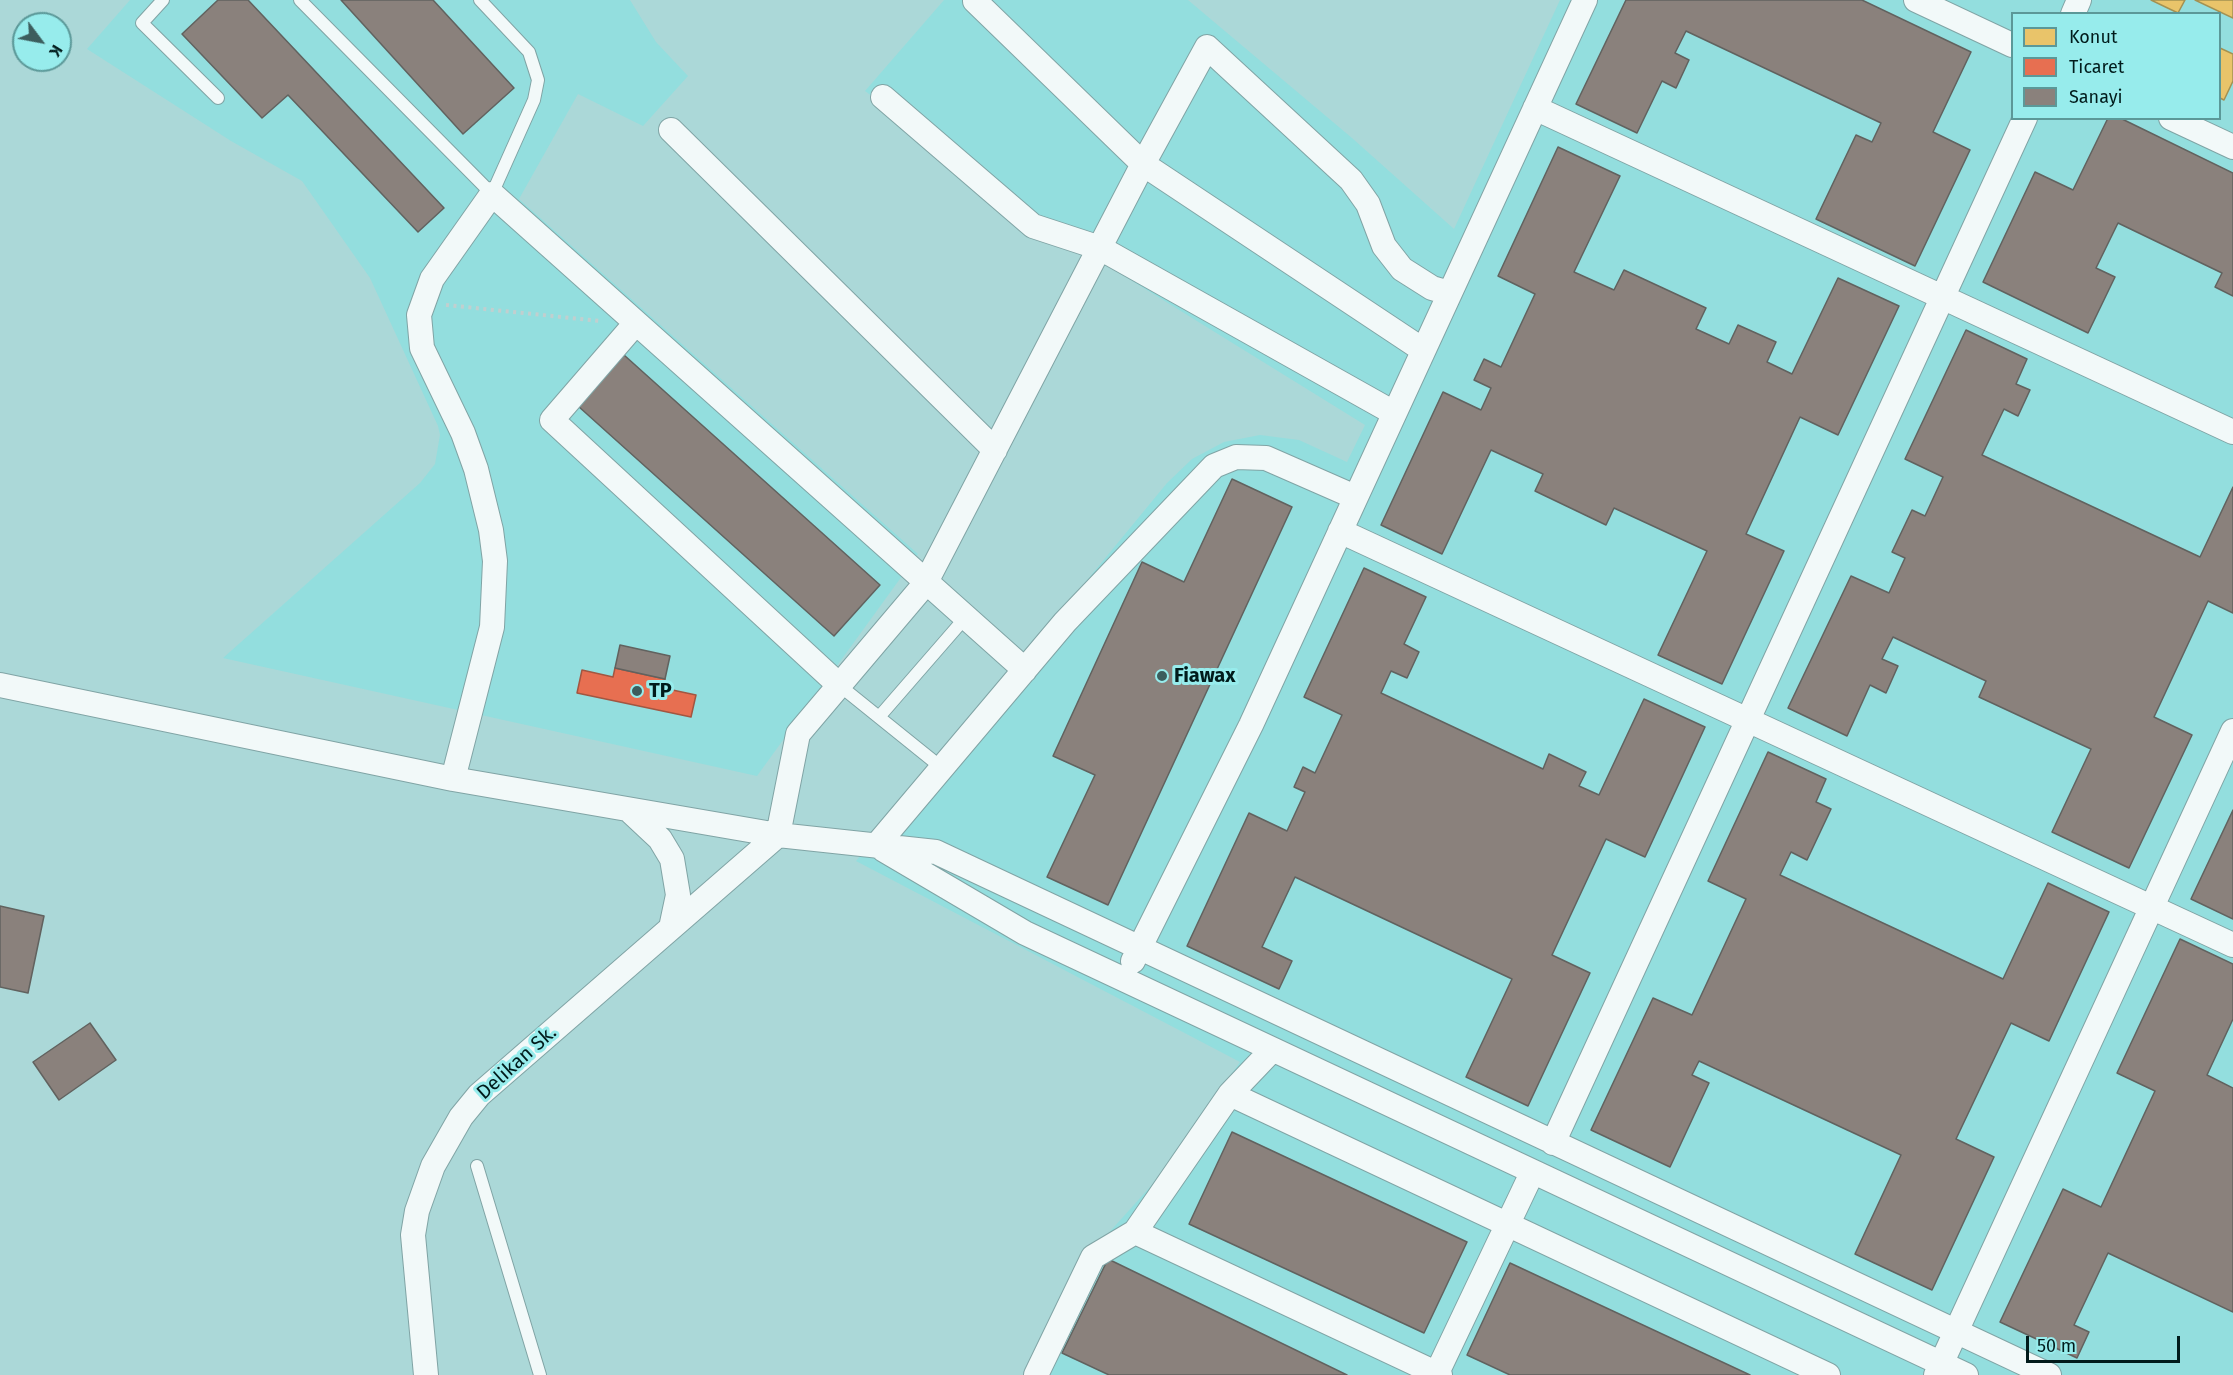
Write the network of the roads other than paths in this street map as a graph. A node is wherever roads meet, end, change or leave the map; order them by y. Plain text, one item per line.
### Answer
1 (163, 0) edge
2 (300, 0) edge
3 (480, 0) edge
4 (1585, 0) edge
5 (1916, 0) edge
6 (975, 1) edge
7 (2011, 44) edge
8 (883, 97) dead end
9 (218, 98) dead end
10 (1535, 108) junction
11 (2024, 120) edge
12 (2175, 120) edge
13 (671, 130) dead end
14 (2233, 147) edge
15 (1143, 164) junction
16 (492, 194) junction
17 (1100, 248) junction
18 (1449, 293) junction
19 (1942, 297) junction
20 (635, 324) junction
21 (1423, 350) junction
22 (1394, 413) junction
23 (2233, 432) edge
24 (995, 450) junction
25 (1355, 496) junction
26 (1340, 531) junction
27 (925, 584) junction
28 (965, 618) junction
29 (1025, 670) junction
30 (0, 685) edge
31 (839, 685) junction
32 (879, 717) junction
33 (1748, 720) junction
34 (2233, 731) edge
35 (942, 768) junction
36 (453, 779) junction
37 (629, 810) junction
38 (778, 835) junction
39 (876, 846) junction
40 (2151, 907) junction
41 (671, 928) junction
42 (2233, 945) edge
43 (1139, 949) junction
44 (1123, 980) junction
45 (1272, 1050) junction
46 (1230, 1094) junction
47 (1553, 1143) junction
48 (477, 1166) dead end
49 (1532, 1173) junction
50 (1508, 1224) junction
51 (1135, 1232) junction
52 (1954, 1331) junction
53 (1938, 1369) edge
54 (426, 1375) edge
55 (540, 1375) edge
56 (1036, 1375) edge
57 (1438, 1375) edge
58 (1828, 1375) edge
59 (1966, 1375) edge
60 (2049, 1375) edge

1 - 9 lane
2 - 16 lane
3 - 16 lane
4 - 10 street
5 - 7 street
6 - 15 street
8 - 17 street
10 - 18 street
10 - 19 street
11 - 19 street
12 - 14 street
13 - 24 street
15 - 17 street
15 - 18 street
15 - 21 street
16 - 20 street
16 - 36 street
17 - 22 street
17 - 24 street
18 - 21 street
19 - 23 street
19 - 33 street
20 - 27 street
20 - 31 street
21 - 22 street
22 - 25 street
24 - 27 street
25 - 26 street
25 - 29 street
26 - 33 street
26 - 43 street
27 - 28 street
27 - 31 street
28 - 29 street
28 - 32 lane
29 - 35 street
30 - 36 street
31 - 32 lane
31 - 38 street
32 - 35 lane
33 - 40 street
33 - 47 street
34 - 40 street
35 - 39 street
36 - 37 street
37 - 38 street
37 - 41 street
38 - 39 street
38 - 41 street, Delikan Sk.
39 - 43 street
39 - 44 street
40 - 42 street
40 - 52 street
41 - 54 street, Delikan Sk.
43 - 44 street
43 - 47 street
44 - 45 street
45 - 46 street
45 - 49 street
46 - 50 street
46 - 51 street
47 - 52 street
48 - 55 lane
49 - 50 street
49 - 53 street
50 - 57 street
50 - 58 street
51 - 56 street
51 - 57 street
52 - 53 street
52 - 60 street
53 - 59 street

